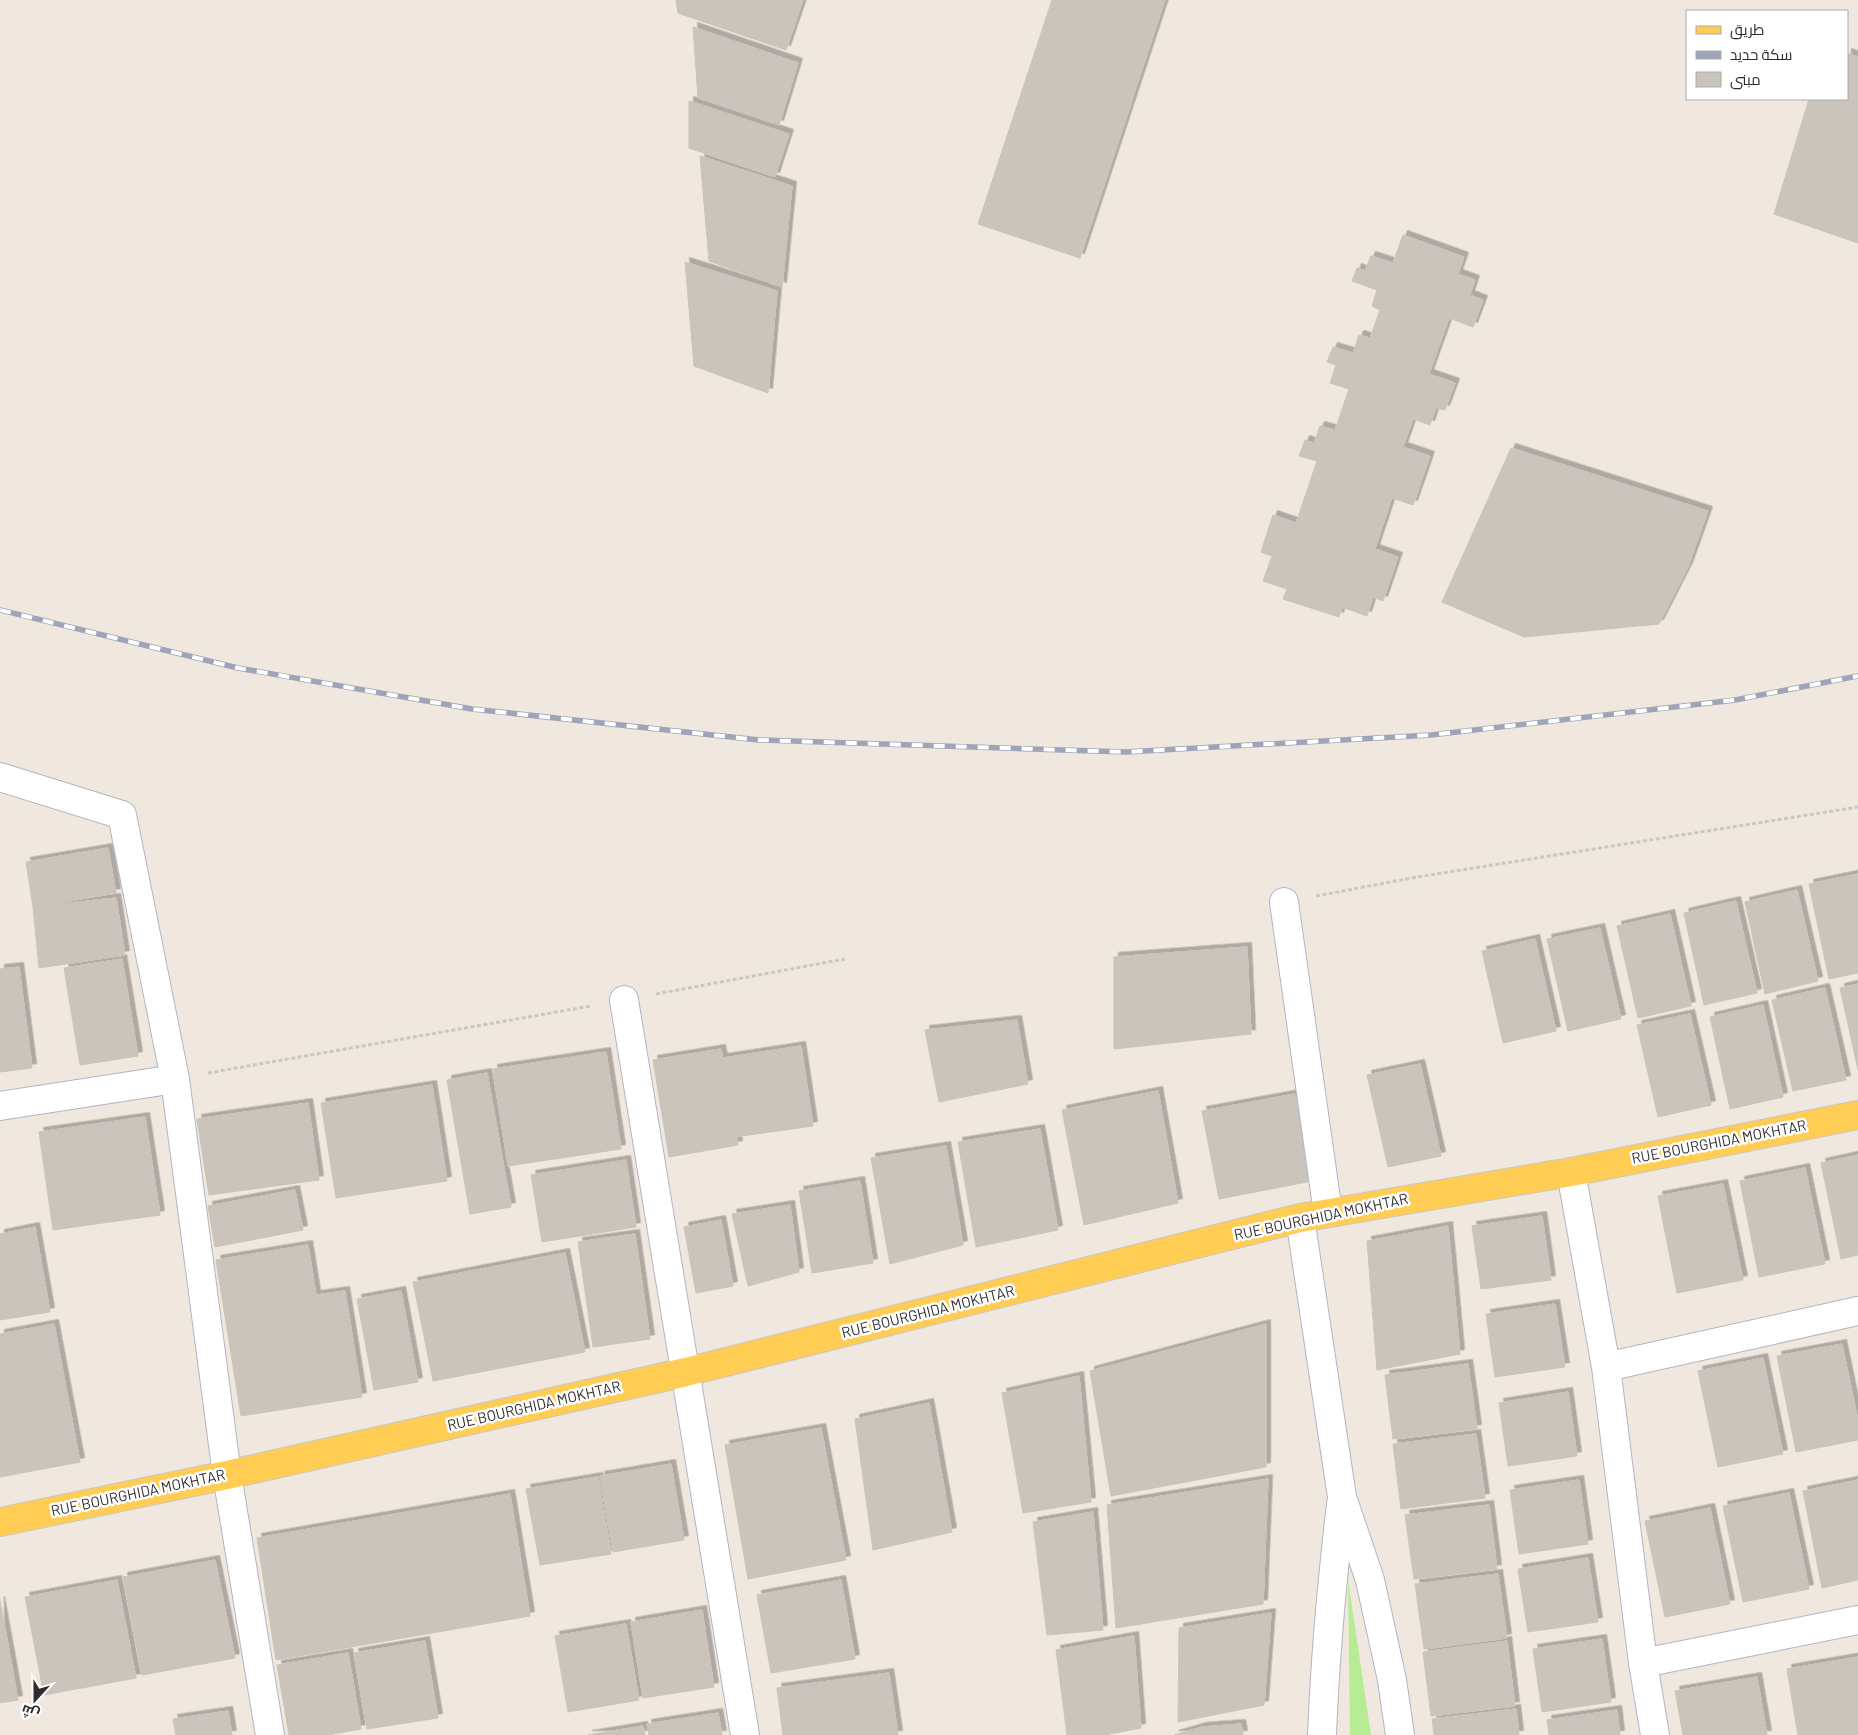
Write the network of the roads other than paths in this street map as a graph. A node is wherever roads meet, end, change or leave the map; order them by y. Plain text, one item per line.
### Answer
1 (0, 777) edge
2 (1284, 902) road end
3 (624, 1000) road end
4 (176, 1079) junction
5 (0, 1106) edge
6 (1858, 1115) edge
7 (1571, 1172) junction
8 (1328, 1213) junction
9 (1300, 1218) junction
10 (1858, 1312) edge
11 (1606, 1367) junction
12 (686, 1372) junction
13 (227, 1475) junction
14 (1342, 1497) junction
15 (0, 1522) edge
16 (1858, 1620) edge
17 (1643, 1663) junction
18 (270, 1735) edge
19 (745, 1735) edge
20 (1322, 1735) edge
21 (1400, 1735) edge
22 (1655, 1735) edge

1 - 4 street
2 - 8 street
3 - 12 street
4 - 5 street
4 - 13 street
6 - 7 main road, RUE BOURGHIDA MOKHTAR
7 - 8 main road, RUE BOURGHIDA MOKHTAR
7 - 11 street
8 - 9 main road, RUE BOURGHIDA MOKHTAR
9 - 12 main road, RUE BOURGHIDA MOKHTAR
9 - 14 street
10 - 11 street
11 - 17 street
12 - 13 main road, RUE BOURGHIDA MOKHTAR
12 - 19 street
13 - 15 main road, RUE BOURGHIDA MOKHTAR
13 - 18 street
14 - 20 street
14 - 21 street
16 - 17 street
17 - 22 street

